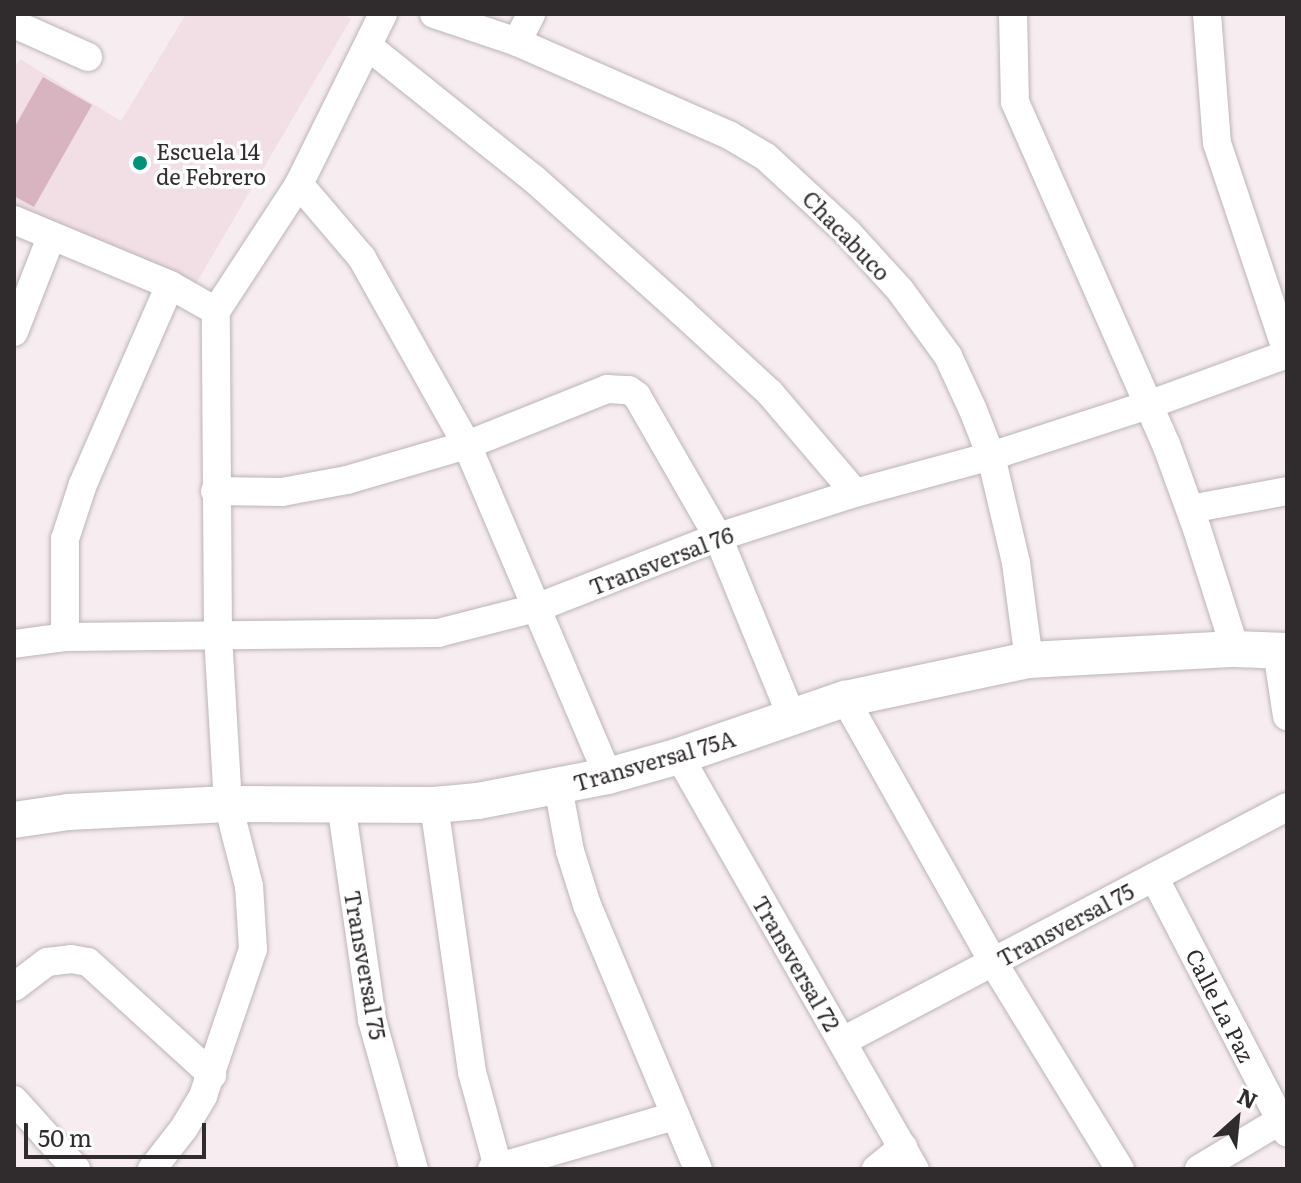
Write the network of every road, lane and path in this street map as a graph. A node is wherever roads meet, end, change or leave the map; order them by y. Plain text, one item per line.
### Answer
1 (383, 14) edge
2 (434, 14) edge
3 (531, 14) edge
4 (1013, 14) edge
5 (1207, 14) edge
6 (14, 24) edge
7 (517, 42) junction
8 (369, 47) junction
9 (88, 57) dead end
10 (299, 184) junction
11 (14, 220) edge
12 (51, 237) junction
13 (170, 285) junction
14 (216, 311) junction
15 (14, 332) edge
16 (1287, 353) edge
17 (1148, 405) junction
18 (467, 445) junction
19 (991, 456) junction
20 (215, 491) junction
21 (1287, 491) edge
22 (855, 493) junction
23 (1190, 509) junction
24 (718, 537) junction
25 (536, 608) junction
26 (218, 636) junction
27 (65, 637) junction
28 (14, 644) edge
29 (1235, 649) junction
30 (1282, 651) edge
31 (1029, 660) junction
32 (845, 699) junction
33 (1287, 716) edge
34 (792, 717) junction
35 (679, 756) junction
36 (608, 776) junction
37 (558, 787) junction
38 (228, 804) junction
39 (341, 804) junction
40 (434, 805) junction
41 (1287, 807) edge
42 (14, 820) edge
43 (1154, 877) junction
44 (993, 962) junction
45 (14, 987) edge
46 (843, 1041) junction
47 (212, 1075) junction
48 (14, 1100) edge
49 (674, 1116) junction
50 (1284, 1126) edge
51 (909, 1158) edge
52 (495, 1168) edge
53 (76, 1169) edge
54 (152, 1169) edge
55 (414, 1169) edge
56 (698, 1169) edge
57 (876, 1169) edge
58 (1120, 1169) edge
59 (1199, 1169) edge

1 - 8 street
2 - 7 street, Chacabuco
3 - 7 street
4 - 17 street
5 - 16 street
6 - 9 street
7 - 19 street, Chacabuco
8 - 10 street
8 - 22 street
10 - 14 street
10 - 18 street
11 - 12 street
12 - 13 street
12 - 15 street
13 - 14 street
13 - 27 street
14 - 20 street
16 - 17 street, Transversal 76
17 - 19 street, Transversal 76
17 - 23 street
18 - 20 street
18 - 24 street
18 - 25 street
19 - 22 street, Transversal 76
19 - 31 street, Chacabuco
20 - 26 street
21 - 23 street
22 - 24 street, Transversal 76
23 - 29 street
24 - 25 street, Transversal 76
24 - 34 street
25 - 26 street, Transversal 76
25 - 36 street
26 - 27 street, Transversal 76
26 - 38 street
27 - 28 street, Transversal 76
29 - 30 street, Transversal 75A
29 - 31 street, Transversal 75A
30 - 33 street
31 - 32 street, Transversal 75A
32 - 34 street, Transversal 75A
32 - 44 street
34 - 35 street, Transversal 75A
35 - 36 street, Transversal 75A
35 - 46 street, Transversal 72
36 - 37 street, Transversal 75A
37 - 40 street, Transversal 75A
37 - 49 street
38 - 39 street, Transversal 75A
38 - 42 street, Transversal 75A
38 - 47 street
39 - 40 street, Transversal 75A
39 - 55 street, Transversal 75
40 - 52 street
41 - 43 street, Transversal 75
43 - 44 street, Transversal 75
43 - 50 street, Calle La Paz
44 - 46 street, Transversal 75
44 - 58 street
45 - 47 street
46 - 51 street, Transversal 72
47 - 54 street
48 - 53 street
49 - 52 street
49 - 56 street
50 - 59 street
51 - 57 street

